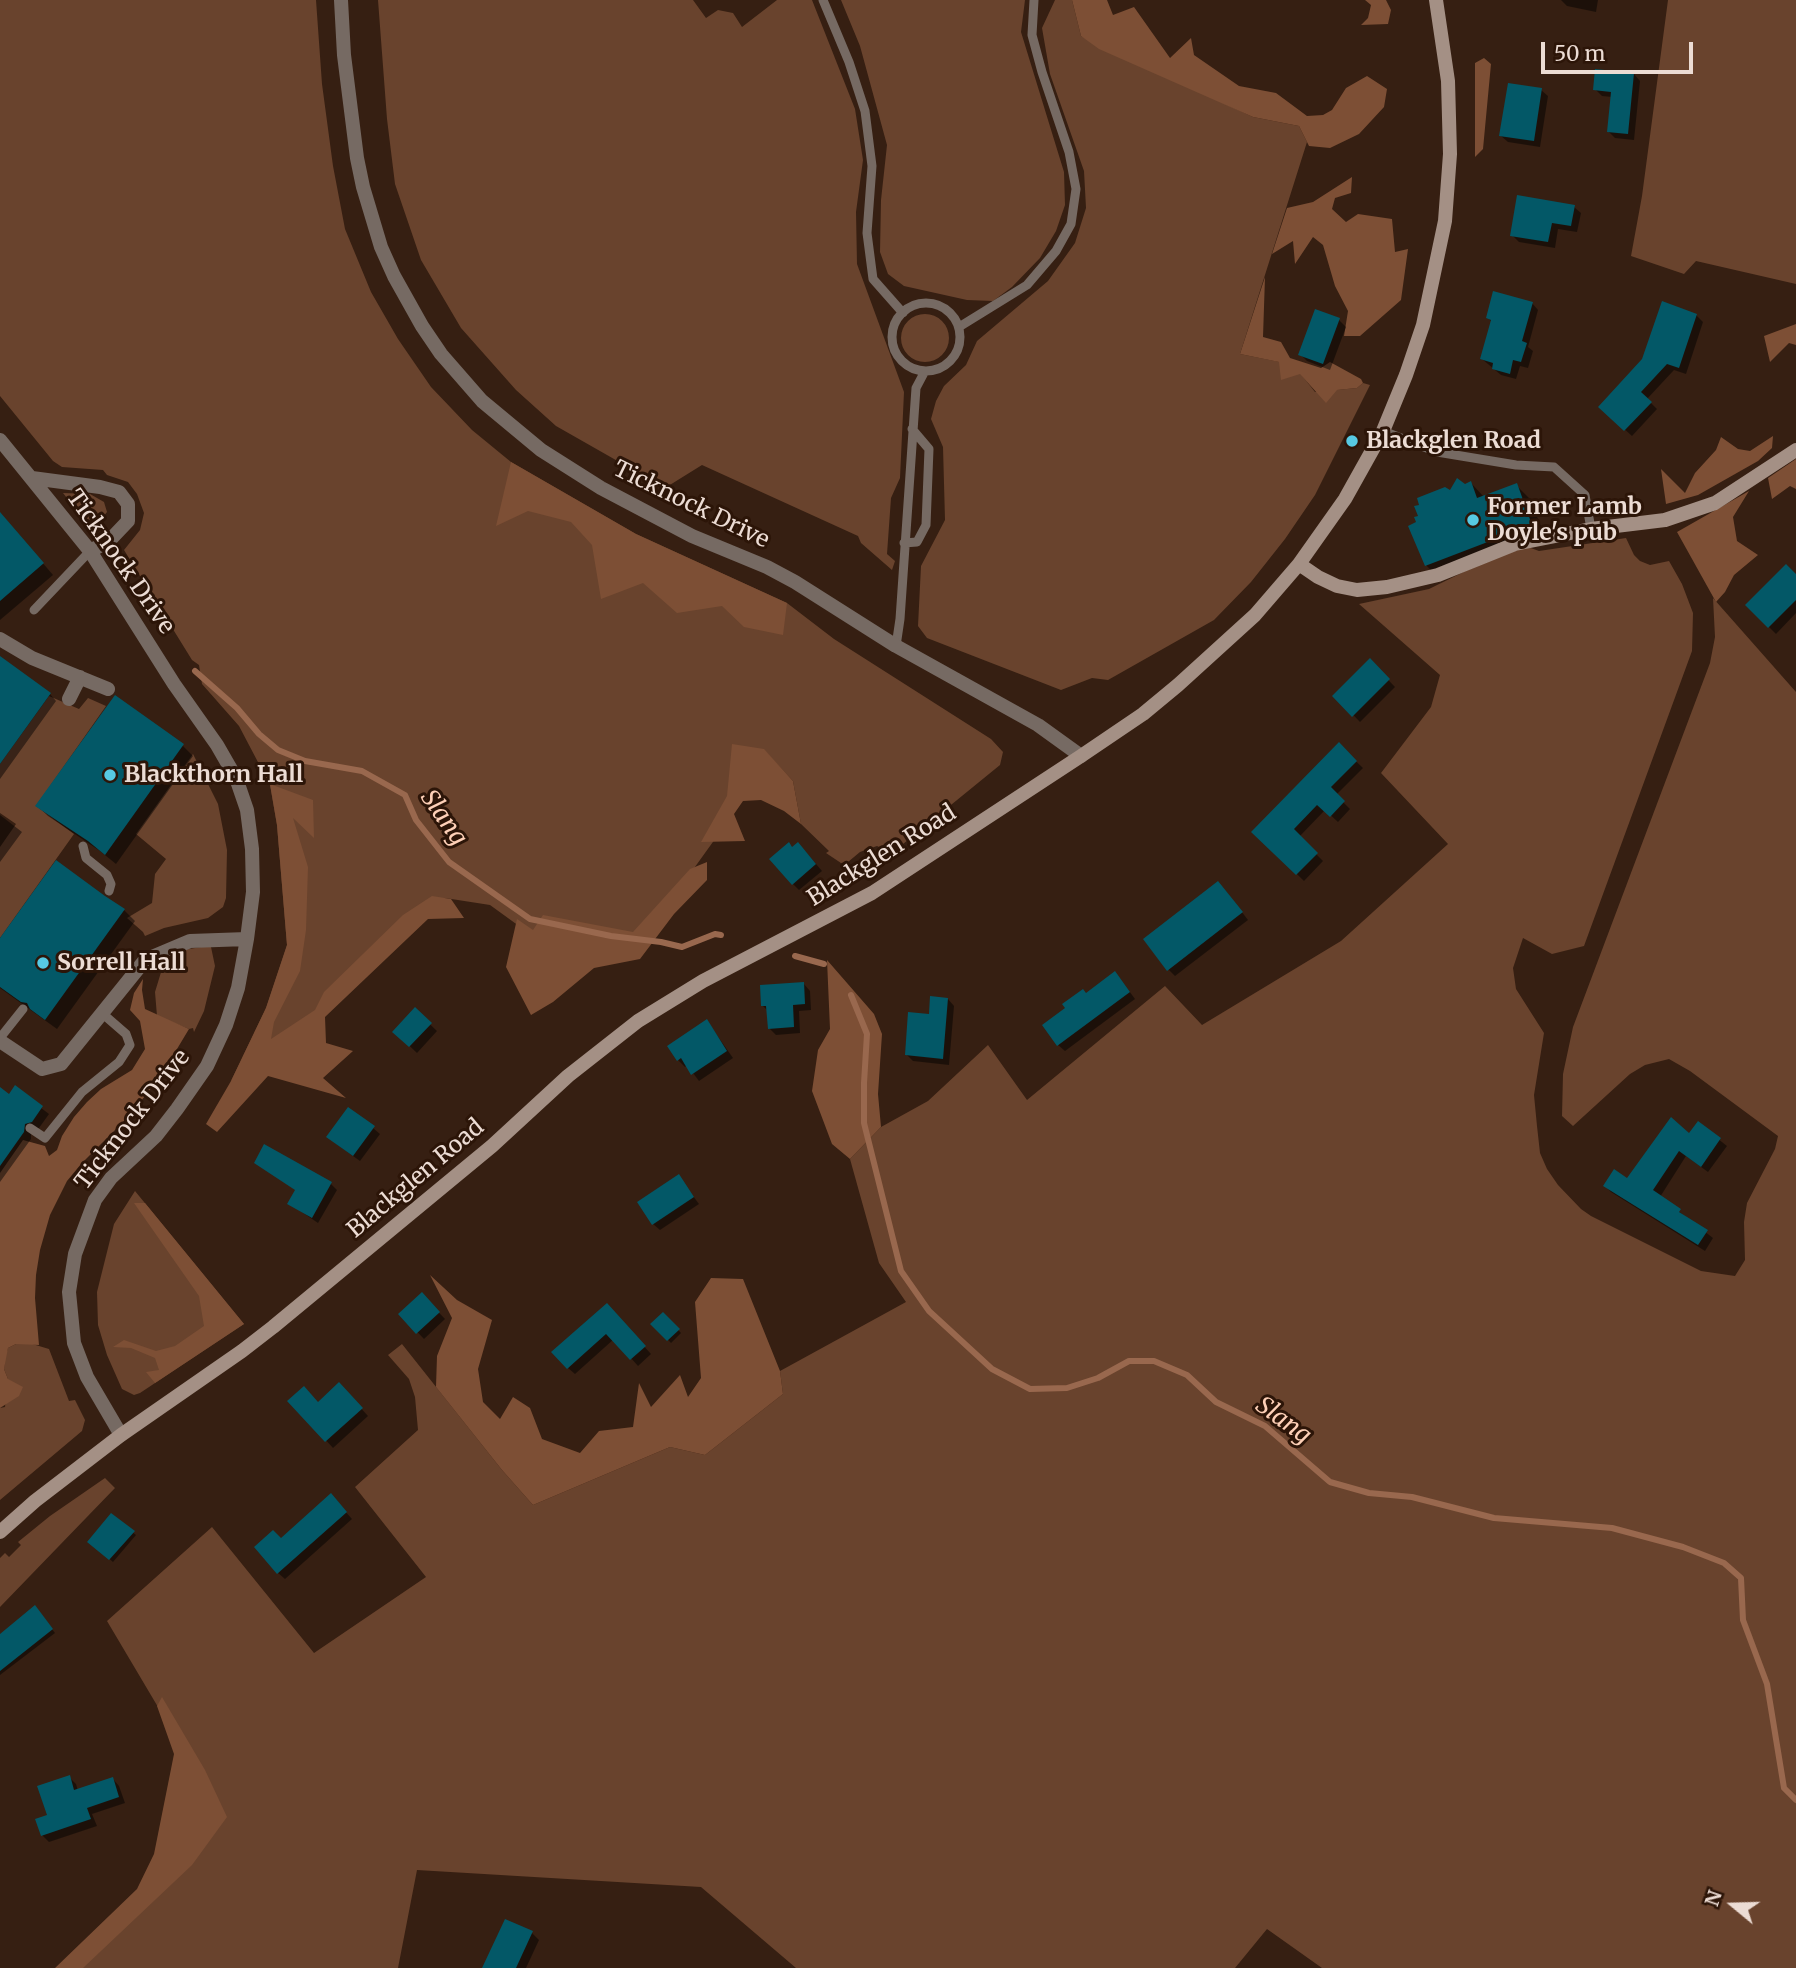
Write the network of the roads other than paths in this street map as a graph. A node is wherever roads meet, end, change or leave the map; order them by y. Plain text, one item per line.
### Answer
1 (341, 0) edge
2 (823, 0) edge
3 (1034, 0) edge
4 (1436, 0) edge
5 (903, 313) junction
6 (959, 327) junction
7 (925, 371) junction
8 (912, 429) junction
9 (1383, 430) junction
10 (0, 440) edge
11 (1796, 450) edge
12 (32, 478) junction
13 (1591, 529) junction
14 (904, 543) junction
15 (90, 551) junction
16 (1299, 564) junction
17 (34, 610) dead end
18 (0, 639) edge
19 (896, 646) junction
20 (80, 677) junction
21 (108, 689) dead end
22 (69, 699) dead end
23 (1081, 756) junction
24 (83, 846) dead end
25 (109, 891) dead end
26 (247, 939) junction
27 (23, 1009) dead end
28 (103, 1014) junction
29 (0, 1040) edge
30 (30, 1128) dead end
31 (121, 1435) junction
32 (0, 1532) edge

1 - 19 street, Ticknock Drive
2 - 5 lane
3 - 6 lane
4 - 9 street, Blackglen Road
5 - 6 lane
5 - 7 lane
6 - 7 lane
7 - 8 lane
8 - 14 lane
8 - 14 lane
9 - 13 lane
9 - 16 street, Blackglen Road
10 - 12 street, Ticknock Drive
11 - 13 street
12 - 15 street, Ticknock Drive
12 - 15 street
13 - 16 street
14 - 19 lane
15 - 17 lane
15 - 26 street, Ticknock Drive
16 - 23 street, Blackglen Road
18 - 20 street
19 - 23 street, Ticknock Drive
20 - 21 street
20 - 22 street
23 - 31 street, Blackglen Road
24 - 25 lane
26 - 28 street
26 - 31 street, Ticknock Drive
27 - 29 lane
28 - 29 street
28 - 30 lane
31 - 32 street, Blackglen Road

